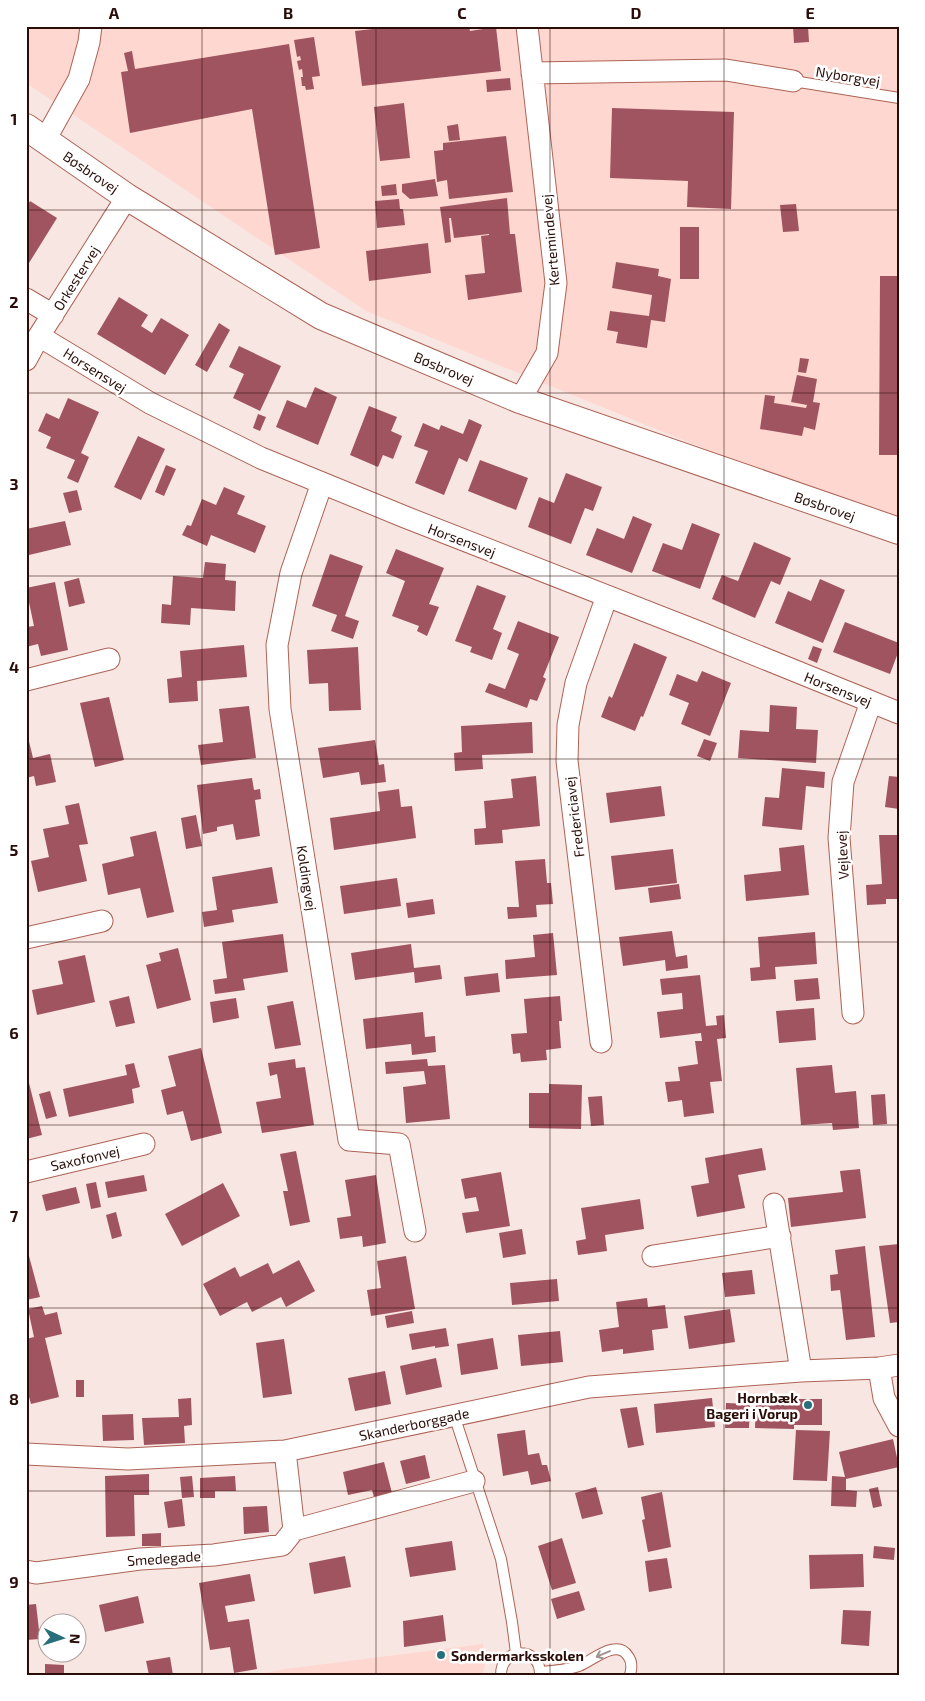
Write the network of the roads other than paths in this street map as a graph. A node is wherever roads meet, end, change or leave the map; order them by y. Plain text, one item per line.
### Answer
1 (91, 26) edge
2 (527, 26) edge
3 (532, 73) junction
4 (793, 81) joint
5 (899, 98) edge
6 (36, 134) edge
7 (127, 197) junction
8 (26, 299) edge
9 (53, 315) junction
10 (39, 336) junction
11 (26, 360) edge
12 (520, 400) junction
13 (322, 483) junction
14 (899, 531) edge
15 (607, 596) junction
16 (109, 659) dead end
17 (26, 680) edge
18 (871, 702) junction
19 (899, 713) edge
20 (102, 920) dead end
21 (26, 938) edge
22 (853, 1013) dead end
23 (601, 1042) dead end
24 (144, 1144) dead end
25 (26, 1172) edge
26 (774, 1204) dead end
27 (415, 1231) dead end
28 (780, 1236) junction
29 (653, 1256) dead end
30 (889, 1367) edge
31 (801, 1371) junction
32 (454, 1415) junction
33 (899, 1426) edge
34 (285, 1451) junction
35 (26, 1454) edge
36 (474, 1480) junction
37 (294, 1530) junction
38 (26, 1571) edge
39 (516, 1653) junction
40 (540, 1673) edge
41 (500, 1675) edge
42 (630, 1675) edge

1 - 6 street
2 - 3 street, Kertemindevej
3 - 4 street
3 - 12 street, Kertemindevej
4 - 5 lane, Nyborgvej
6 - 7 street, Bøsbrovej
7 - 9 street, Orkestervej
7 - 12 street, Bøsbrovej
8 - 9 street
9 - 10 street, Orkestervej
10 - 11 street, Orkestervej
10 - 13 street, Horsensvej
12 - 14 street, Bøsbrovej
13 - 15 street, Horsensvej
13 - 27 street, Koldingvej
15 - 18 street, Horsensvej
15 - 23 street, Fredericiavej
16 - 17 street
18 - 19 street, Horsensvej
18 - 22 street, Vejlevej
20 - 21 street
24 - 25 street, Saxofonvej
26 - 28 street
28 - 29 street
28 - 31 street
30 - 31 street, Skanderborggade
30 - 33 street
31 - 32 street, Skanderborggade
32 - 34 street, Skanderborggade
32 - 36 lane
34 - 35 street, Skanderborggade
34 - 37 street
36 - 37 street, Smedegade
36 - 39 lane
37 - 38 street, Smedegade
39 - 40 lane
39 - 41 lane
42 -> 40 lane

